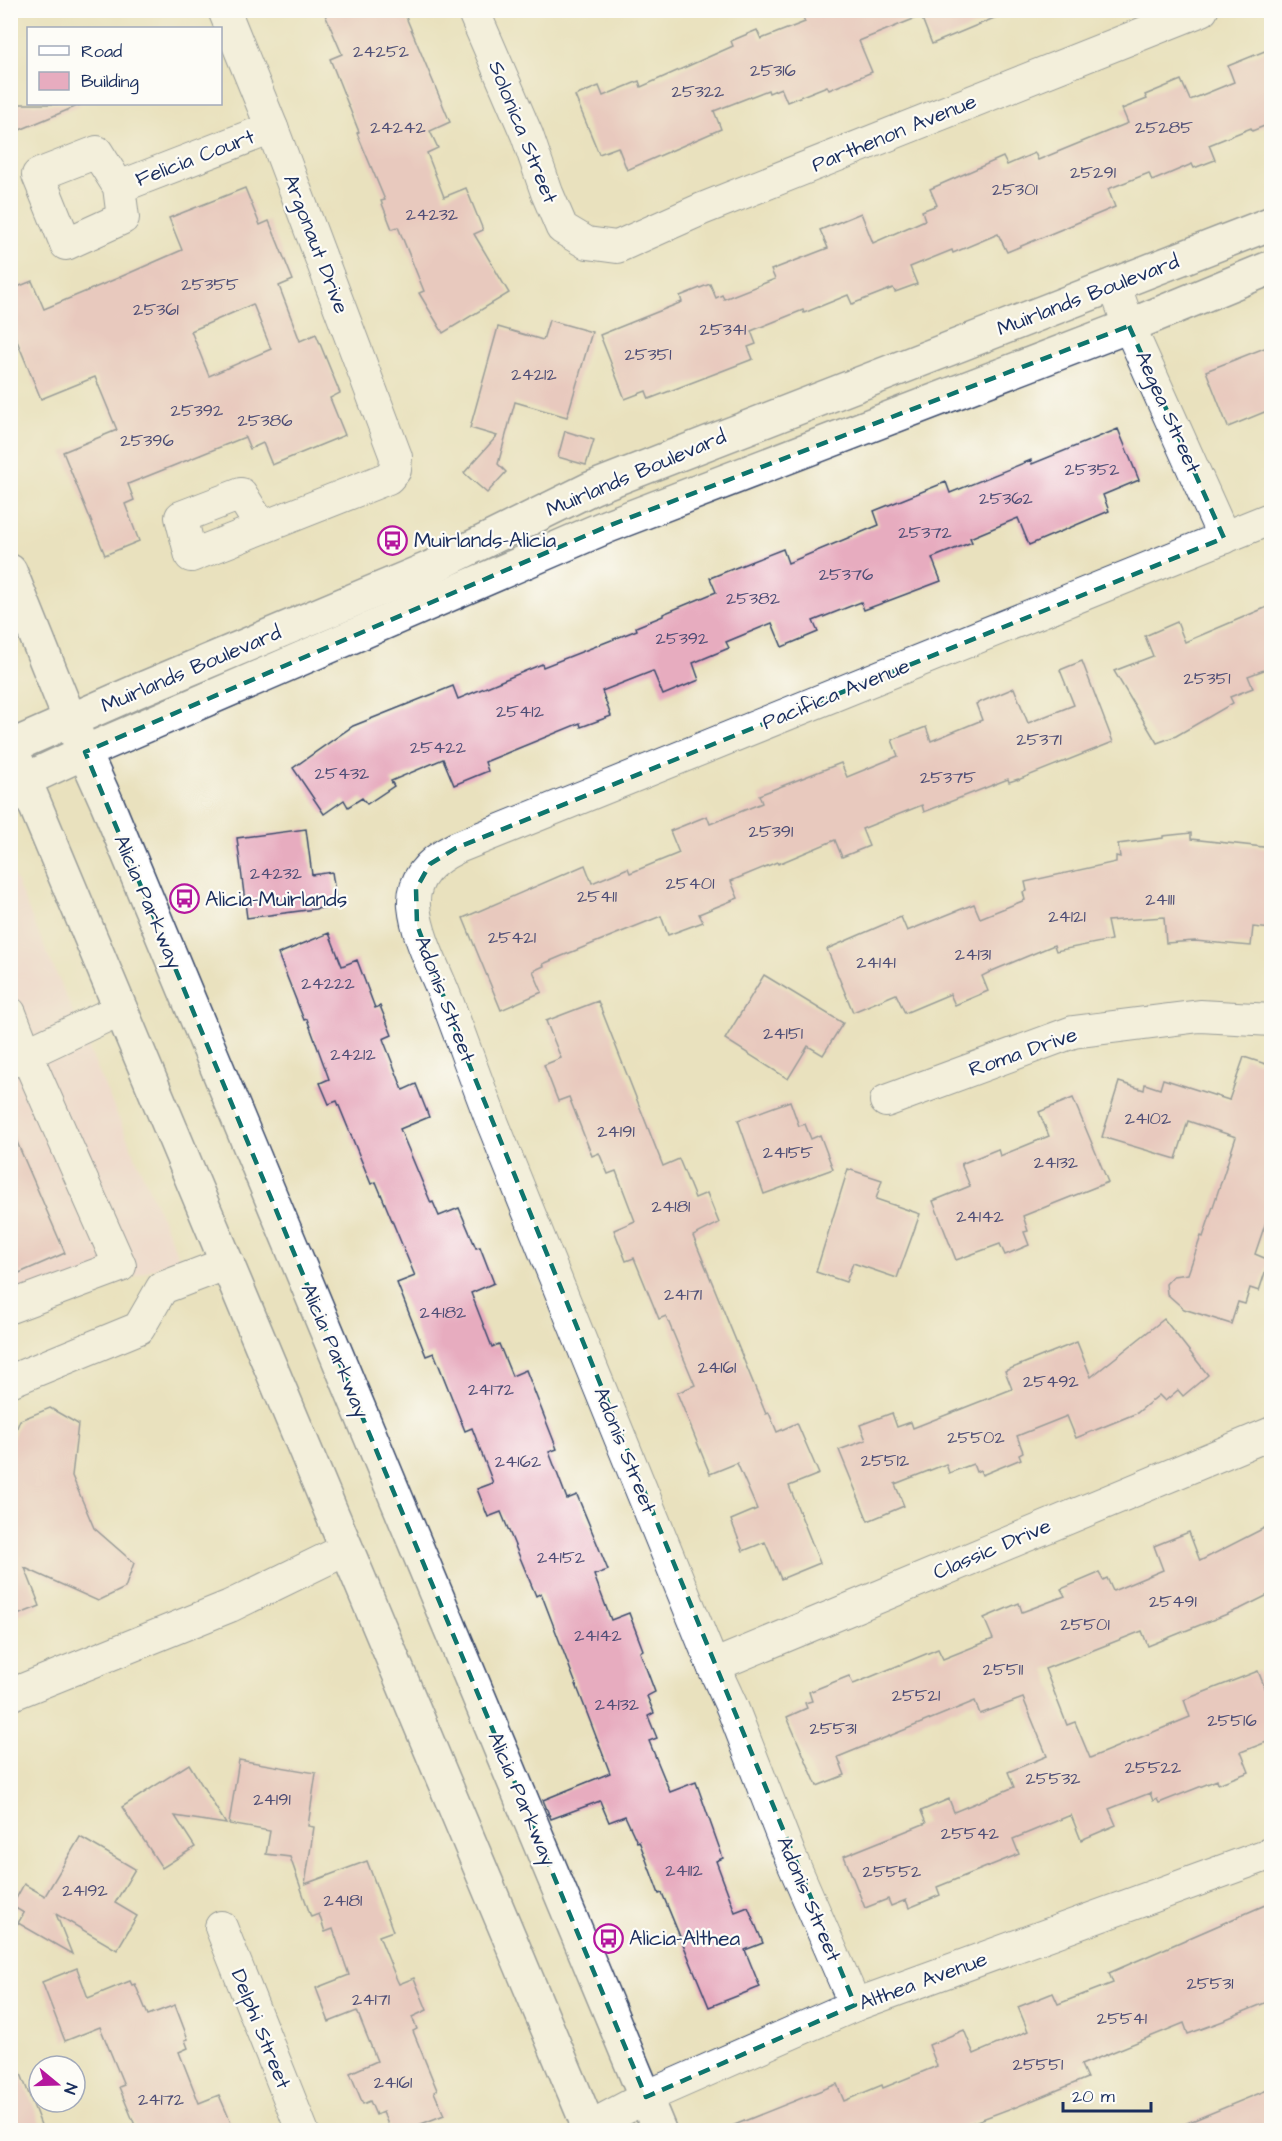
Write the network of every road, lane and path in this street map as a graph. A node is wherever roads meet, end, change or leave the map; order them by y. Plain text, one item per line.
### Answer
1 (224, 10) edge
2 (473, 10) edge
3 (1202, 10) edge
4 (272, 128) junction
5 (119, 187) dead end
6 (1272, 223) edge
7 (586, 243) joint
8 (1272, 267) edge
9 (1114, 284) junction
10 (1129, 326) junction
11 (1272, 518) edge
12 (262, 528) dead end
13 (1224, 538) junction
14 (10, 571) edge
15 (70, 720) junction
16 (11, 746) edge
17 (85, 752) junction
18 (18, 783) edge
19 (416, 889) joint
20 (121, 1009) junction
21 (10, 1013) edge
22 (1272, 1020) edge
23 (18, 1058) edge
24 (886, 1101) dead end
25 (228, 1263) junction
26 (10, 1307) edge
27 (10, 1381) edge
28 (1272, 1433) edge
29 (347, 1549) junction
30 (713, 1666) junction
31 (10, 1695) edge
32 (1272, 1853) edge
33 (221, 1927) dead end
34 (855, 2005) junction
35 (646, 2097) junction
36 (302, 2130) edge
37 (587, 2130) edge
38 (659, 2130) edge

1 - 4 street, Argonaut Drive
2 - 7 street, Solonica Street
3 - 7 street, Parthenon Avenue
4 - 5 street, Felicia Court
4 - 12 street, Argonaut Drive
6 - 9 main road, Muirlands Boulevard
8 - 10 main road, Muirlands Boulevard
9 - 10 street, Aegea Street
9 - 15 main road, Muirlands Boulevard
10 - 13 street, Aegea Street
10 - 17 main road, Muirlands Boulevard
11 - 13 street, Pacifica Avenue
13 - 19 street, Pacifica Avenue
14 - 15 main road, Alicia Parkway
15 - 16 main road, Muirlands Boulevard
15 - 17 main road, Alicia Parkway
16 - 18 main road
17 - 18 main road, Muirlands Boulevard
17 - 35 main road, Alicia Parkway
18 - 20 main road
19 - 30 street, Adonis Street
20 - 23 street
20 - 25 main road
21 - 23 street
22 - 24 street, Roma Drive
23 - 26 street
25 - 27 street
25 - 29 main road
28 - 30 street, Classic Drive
29 - 31 street
29 - 37 main road
30 - 34 street, Adonis Street
32 - 34 street, Althea Avenue
33 - 36 street, Delphi Street
34 - 35 street, Althea Avenue
35 - 37 street, Althea Avenue
35 - 38 main road, Alicia Parkway

